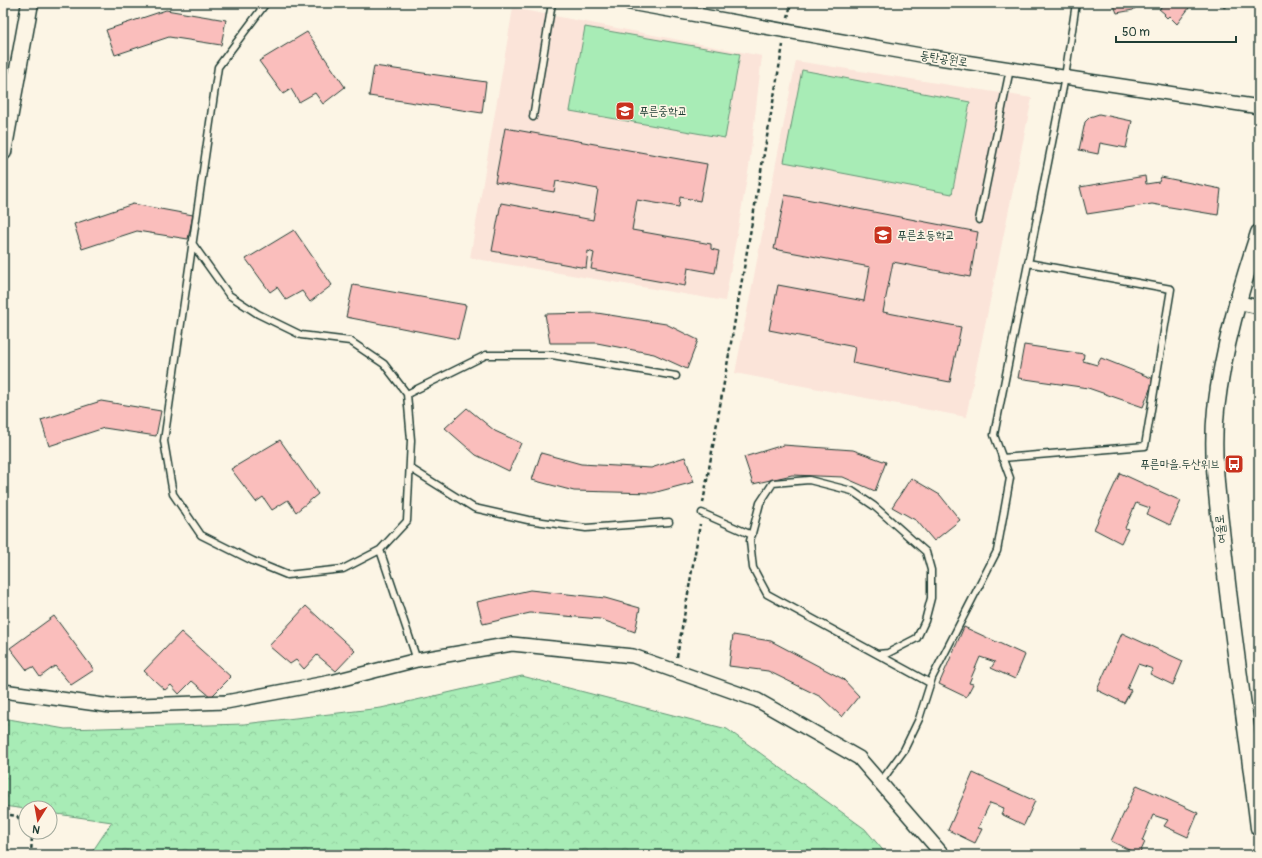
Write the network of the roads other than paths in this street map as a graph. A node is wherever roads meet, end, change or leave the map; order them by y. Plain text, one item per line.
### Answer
1 (30, 3) edge
2 (266, 3) edge
3 (552, 3) edge
4 (630, 3) edge
5 (1076, 3) edge
6 (1010, 69) junction
7 (1065, 77) junction
8 (1259, 108) edge
9 (533, 117) dead end
10 (3, 152) edge
11 (979, 220) dead end
12 (1259, 233) edge
13 (192, 243) junction
14 (1028, 263) junction
15 (1236, 302) junction
16 (1259, 307) edge
17 (676, 376) dead end
18 (407, 394) junction
19 (1002, 458) junction
20 (410, 468) junction
21 (702, 513) road end
22 (668, 522) dead end
23 (752, 535) junction
24 (380, 550) junction
25 (878, 654) junction
26 (417, 660) junction
27 (930, 683) junction
28 (3, 691) edge
29 (1255, 755) edge
30 (880, 783) junction
31 (1259, 828) edge
32 (942, 855) edge

1 - 10 street
2 - 13 lane
3 - 9 lane
4 - 6 street, 동탄공원로
5 - 7 lane
6 - 7 street, 동탄공원로
6 - 11 lane
7 - 8 street, 동탄공원로
7 - 14 lane
12 - 15 street, 여울로
13 - 18 lane
13 - 24 lane
14 - 19 lane
14 - 19 lane
15 - 16 street
15 - 29 street, 여울로
17 - 18 lane
18 - 20 lane
19 - 27 lane
20 - 22 lane
20 - 24 lane
21 - 23 lane
23 - 25 lane
23 - 25 lane
24 - 26 lane
25 - 27 lane
26 - 28 street
26 - 30 street
27 - 30 lane
29 - 31 street, 여울로
30 - 32 street

